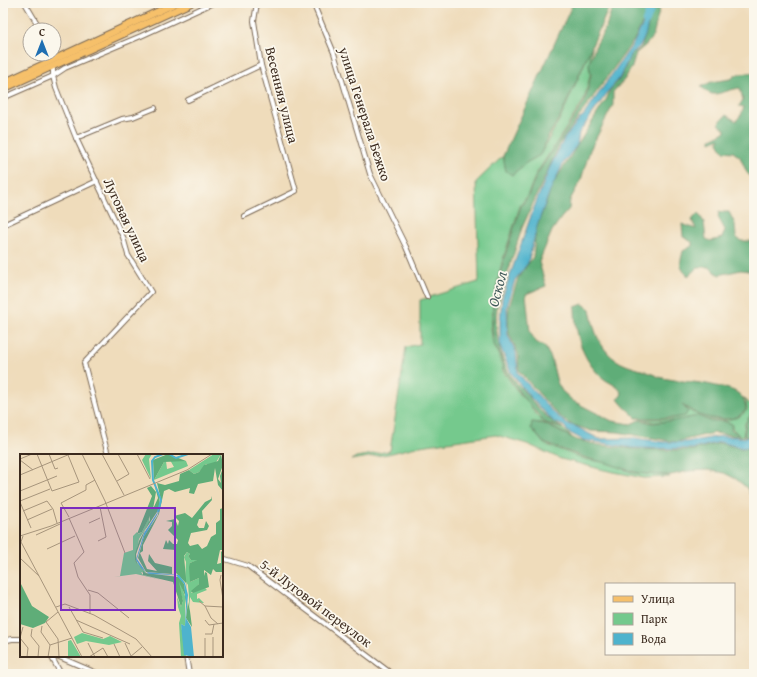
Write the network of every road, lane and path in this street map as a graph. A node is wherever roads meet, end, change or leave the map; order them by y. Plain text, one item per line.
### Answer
1 (25, 3) edge
2 (176, 3) edge
3 (191, 3) edge
4 (213, 3) edge
5 (257, 3) edge
6 (313, 3) edge
7 (36, 22) edge
8 (62, 56) edge
9 (62, 56) edge
10 (49, 62) edge
11 (50, 62) edge
12 (53, 62) edge
13 (261, 65) junction
14 (54, 76) junction
15 (3, 83) edge
16 (3, 89) edge
17 (3, 98) edge
18 (188, 100) dead end
19 (155, 108) dead end
20 (76, 138) junction
21 (96, 181) junction
22 (244, 216) dead end
23 (3, 225) edge
24 (427, 297) dead end
25 (108, 454) edge
26 (223, 558) edge
27 (20, 639) edge
28 (3, 641) edge
29 (52, 657) edge
30 (59, 657) edge
31 (186, 657) edge
32 (61, 674) edge
33 (98, 674) edge
34 (189, 674) edge
35 (392, 674) edge

1 - 7 street
2 - 8 main road
3 - 9 main road
4 - 14 street
5 - 13 street, Весенняя улица
6 - 24 street, улица Генерала Бежко
10 - 15 main road
11 - 16 main road
12 - 14 street, Луговая улица
13 - 18 street
13 - 22 street, Весенняя улица
14 - 17 street
14 - 20 street, Луговая улица
19 - 20 street
20 - 21 street, Луговая улица
21 - 23 street
21 - 25 street, Луговая улица
26 - 35 street, 5-й Луговой переулок
27 - 28 street
29 - 32 street
30 - 33 street
31 - 34 street

